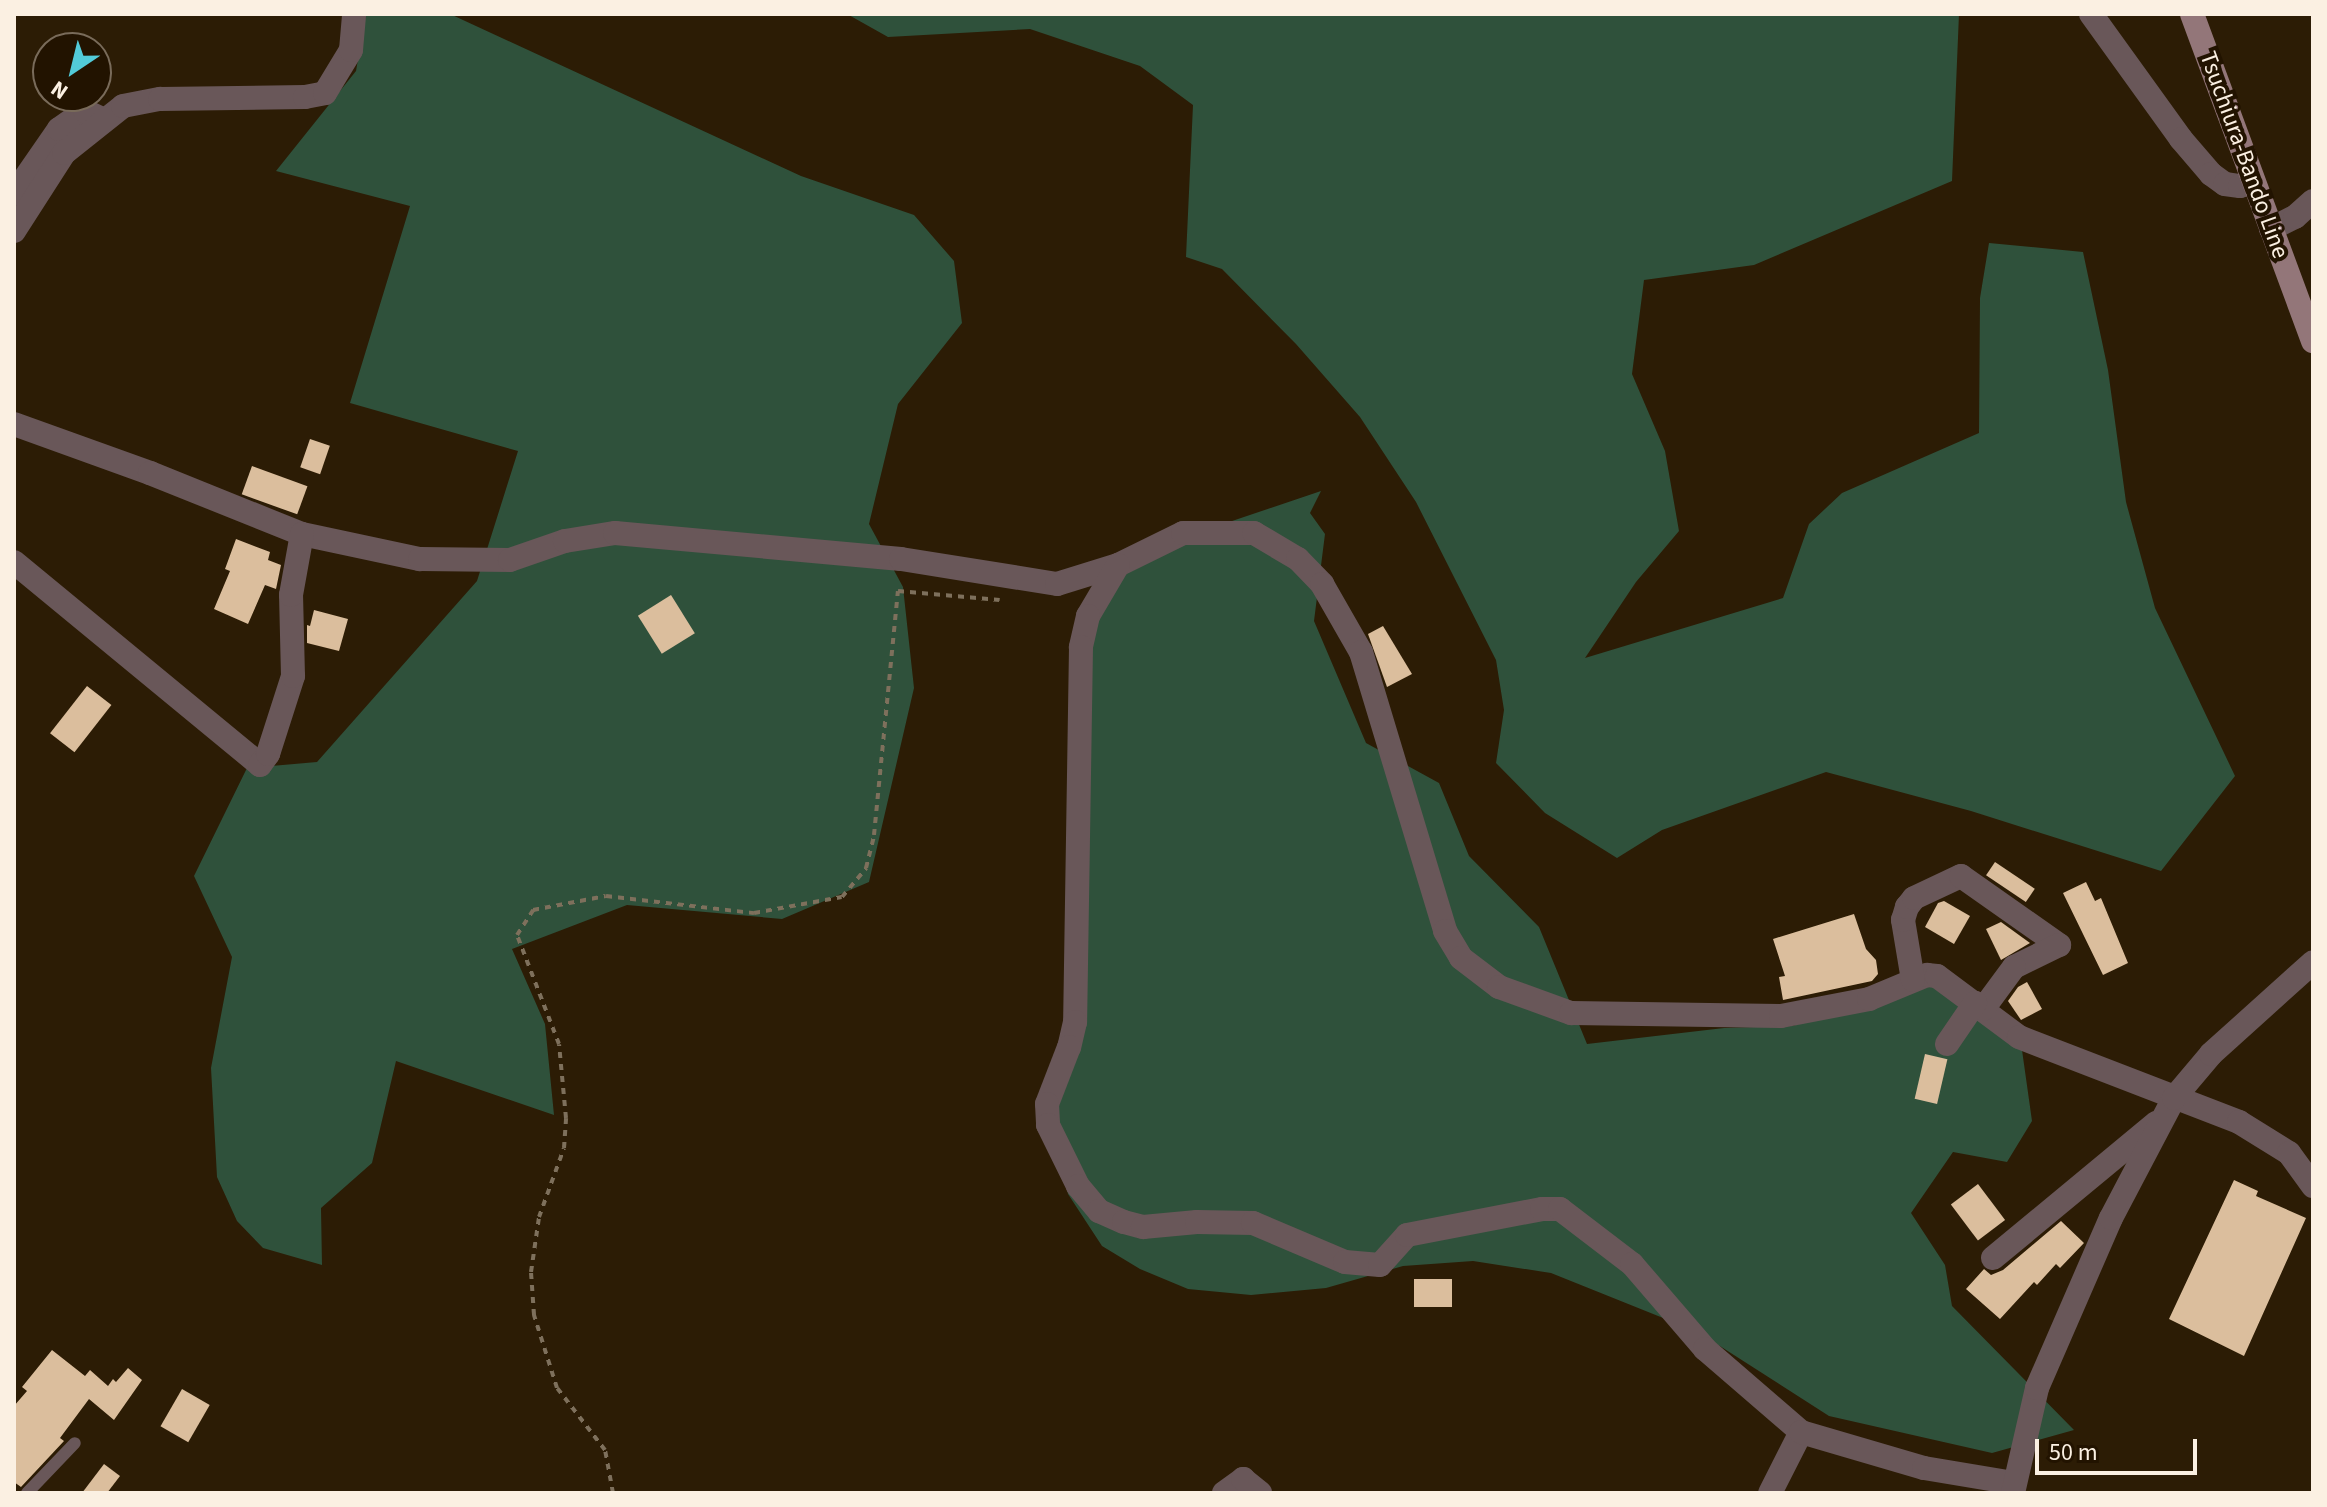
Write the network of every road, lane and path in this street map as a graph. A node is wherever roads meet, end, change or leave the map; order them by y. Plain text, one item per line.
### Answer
1 (354, 14) edge
2 (2091, 14) edge
3 (2192, 14) edge
4 (104, 120) junction
5 (2253, 182) junction
6 (14, 194) edge
7 (2313, 201) edge
8 (2271, 229) junction
9 (14, 231) edge
10 (2313, 341) edge
11 (14, 424) edge
12 (302, 534) junction
13 (14, 562) edge
14 (1118, 565) junction
15 (898, 591) dead end
16 (2313, 962) edge
17 (1913, 980) junction
18 (1979, 1006) junction
19 (1947, 1044) dead end
20 (2169, 1108) junction
21 (2313, 1186) edge
22 (1993, 1258) dead end
23 (1801, 1432) junction
24 (75, 1443) dead end
25 (2013, 1488) edge
26 (27, 1493) edge
27 (613, 1493) edge
28 (1224, 1493) edge
29 (1260, 1493) edge
30 (1770, 1493) edge

1 - 4 street
2 - 5 street
3 - 5 main road, Tsuchiura-Bando Line
4 - 6 street
4 - 9 street
5 - 8 main road, Tsuchiura-Bando Line
7 - 8 street
8 - 10 main road, Tsuchiura-Bando Line
11 - 12 street
12 - 13 street
12 - 14 street
14 - 17 street
14 - 23 street
15 - 27 path
16 - 20 street
17 - 18 street
17 - 18 street
18 - 19 street
18 - 20 street
20 - 21 street
20 - 22 street
20 - 25 street
23 - 25 street
23 - 30 street
24 - 26 lane
28 - 29 street

